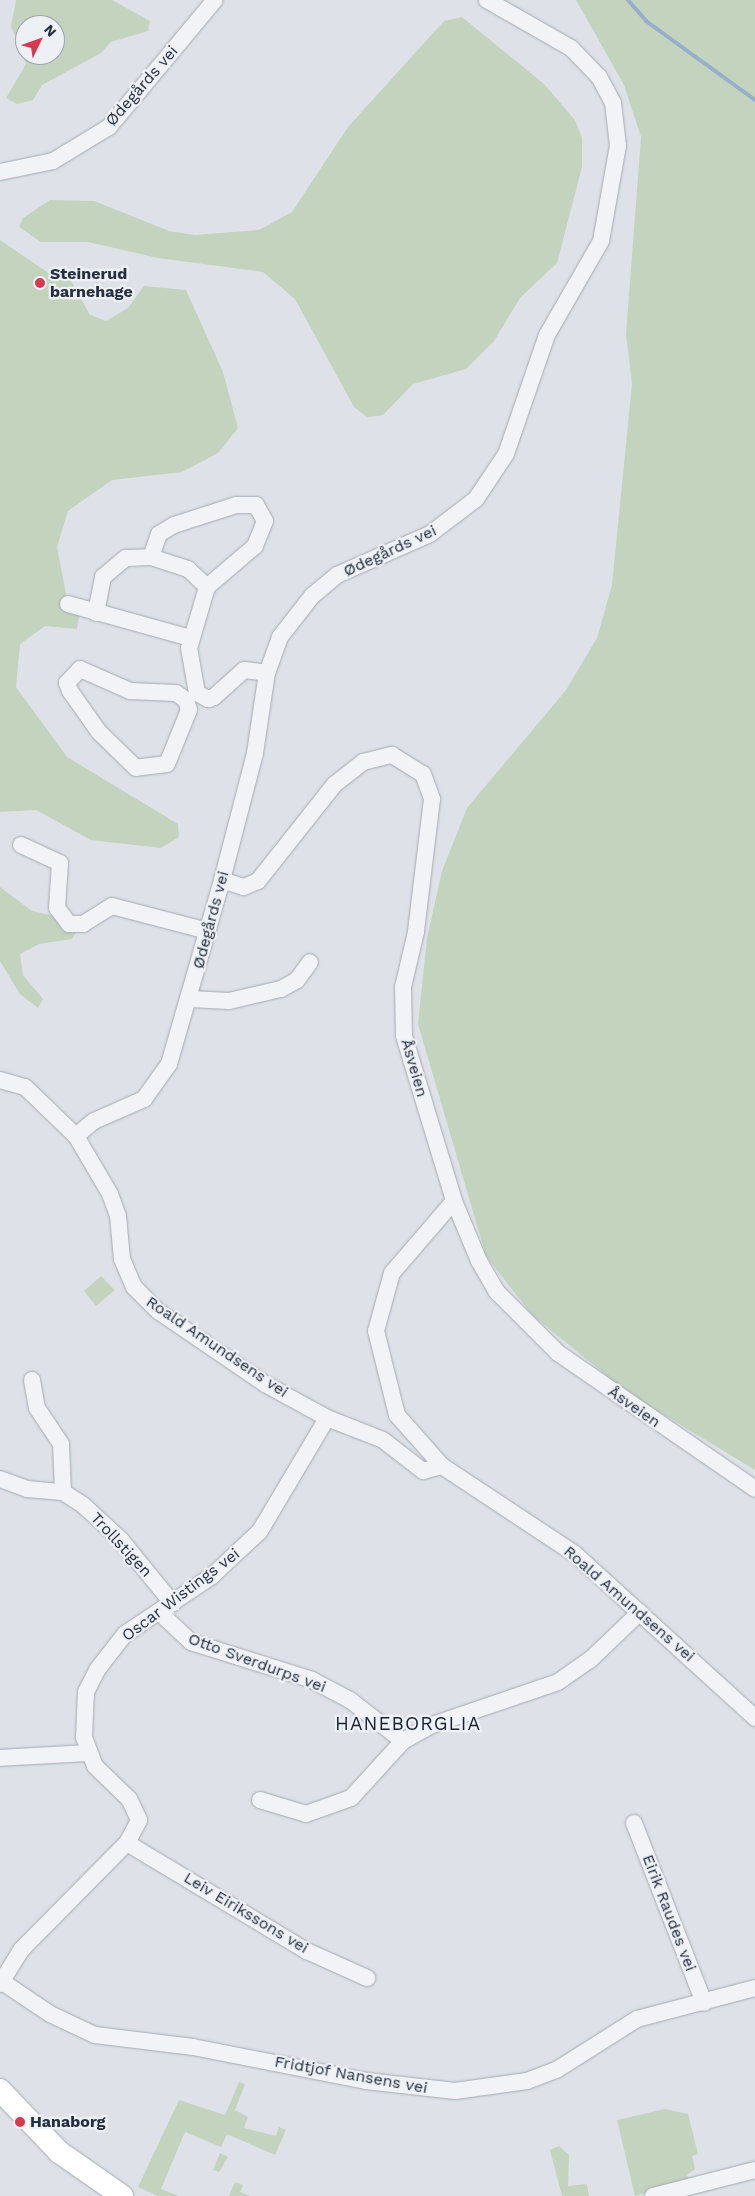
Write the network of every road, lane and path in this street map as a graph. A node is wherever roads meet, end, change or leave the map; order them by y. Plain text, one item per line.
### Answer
1 (215, 0) edge
2 (487, 0) edge
3 (0, 172) edge
4 (151, 557) junction
5 (207, 587) junction
6 (68, 604) dead end
7 (96, 612) junction
8 (191, 638) junction
9 (267, 673) junction
10 (191, 696) junction
11 (21, 846) dead end
12 (222, 880) junction
13 (208, 932) junction
14 (310, 962) dead end
15 (189, 999) junction
16 (0, 1080) edge
17 (76, 1136) junction
18 (454, 1201) junction
19 (32, 1380) dead end
20 (326, 1418) junction
21 (442, 1466) junction
22 (0, 1479) edge
23 (755, 1489) edge
24 (63, 1492) junction
25 (166, 1609) junction
26 (640, 1612) junction
27 (755, 1718) edge
28 (403, 1742) junction
29 (89, 1753) junction
30 (0, 1758) edge
31 (260, 1800) dead end
32 (634, 1823) dead end
33 (127, 1843) junction
34 (367, 1978) dead end
35 (1, 1983) edge
36 (755, 1988) edge
37 (704, 2004) junction
38 (0, 2090) edge
39 (755, 2170) edge
40 (122, 2196) edge
41 (653, 2196) edge

1 - 3 street, Ødegårds vei
2 - 9 street, Ødegårds vei
4 - 5 street
4 - 5 street
4 - 7 street
5 - 8 street
6 - 7 street
7 - 8 street
8 - 10 street
9 - 10 street
9 - 12 street, Ødegårds vei
10 - 10 street
11 - 13 street
12 - 13 street, Ødegårds vei
12 - 18 street, Åsveien
13 - 15 street, Ødegårds vei
14 - 15 street
15 - 17 street, Ødegårds vei
16 - 17 street, Roald Amundsens vei
17 - 20 street, Roald Amundsens vei
18 - 21 street
18 - 23 street, Åsveien
19 - 24 street
20 - 21 street, Roald Amundsens vei
20 - 25 street, Oscar Wistings vei
21 - 26 street, Roald Amundsens vei
22 - 24 street
24 - 25 street, Trollstigen
25 - 28 street, Otto Sverdurps vei
25 - 29 street, Oscar Wistings vei
26 - 27 street, Roald Amundsens vei
26 - 28 street
28 - 31 street
29 - 30 street
29 - 33 street, Oscar Wistings vei
32 - 37 street, Eirik Raudes vei
33 - 34 street, Leiv Eirikssons vei
33 - 35 street, Oscar Wistings vei
35 - 37 street, Fridtjof Nansens vei
36 - 37 street, Fridtjof Nansens vei
38 - 40 street
39 - 41 street

